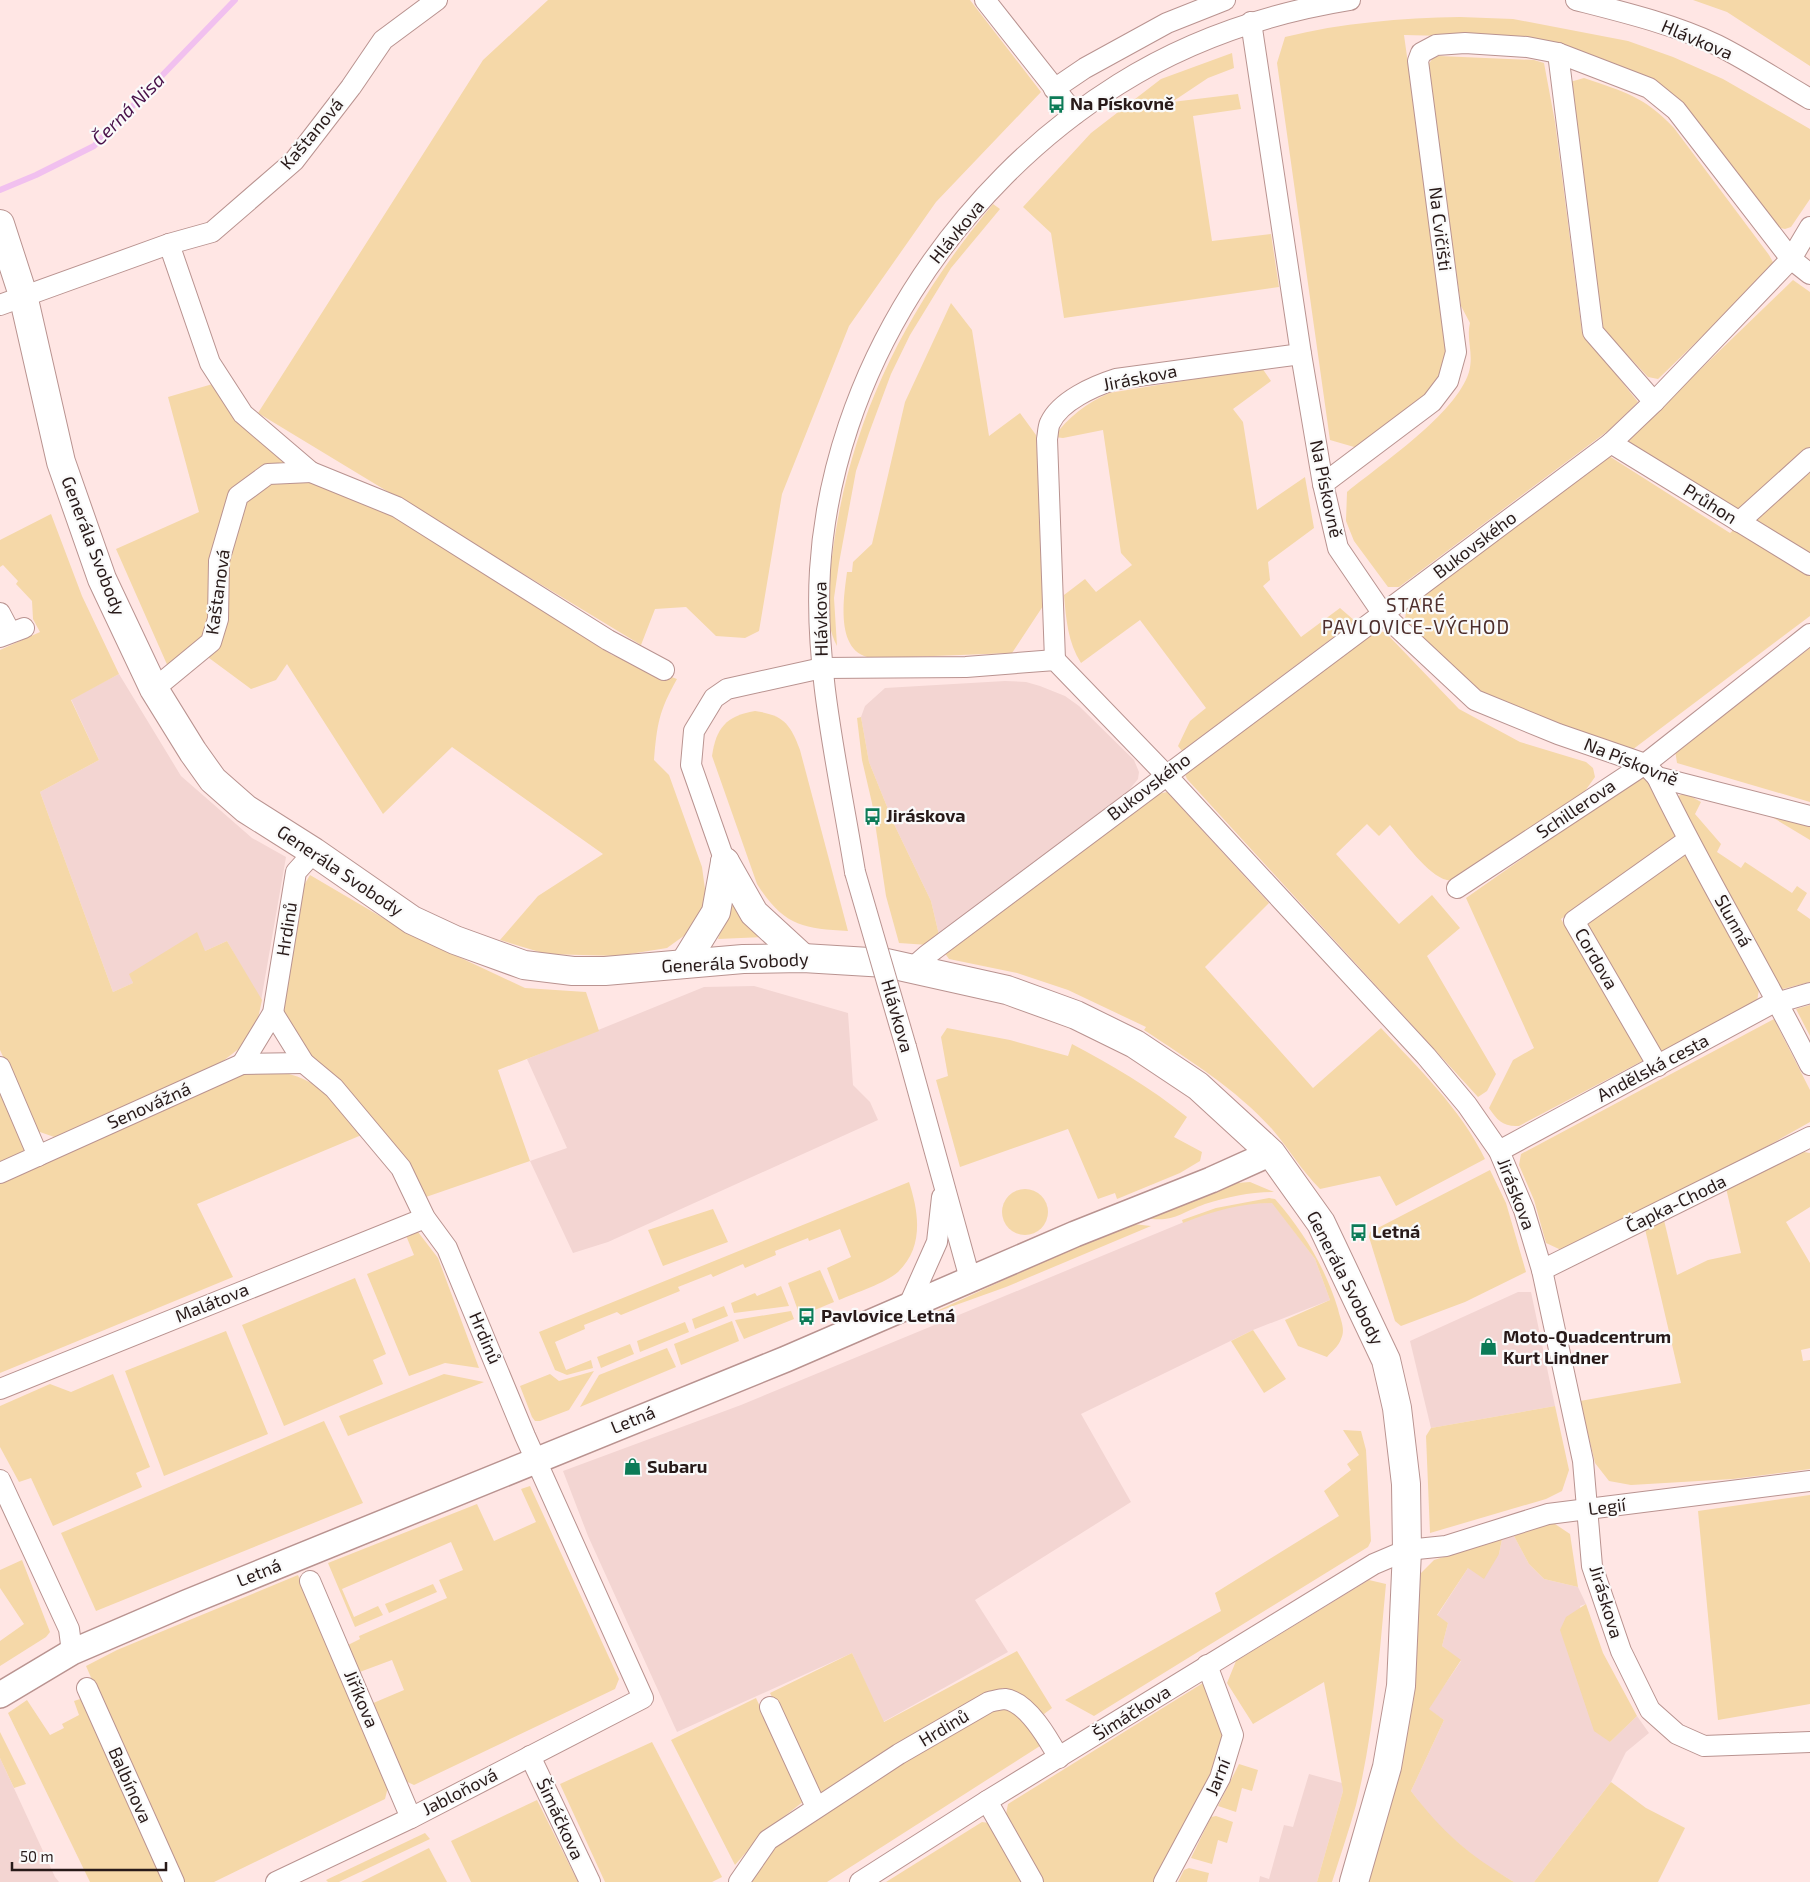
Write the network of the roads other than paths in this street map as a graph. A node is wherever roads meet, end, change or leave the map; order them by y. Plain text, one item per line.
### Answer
1 (437, 0) edge
2 (985, 0) edge
3 (1225, 0) edge
4 (1350, 0) edge
5 (1576, 0) edge
6 (1251, 22) junction
7 (1558, 53) junction
8 (1054, 89) junction
9 (1810, 99) edge
10 (1075, 114) junction
11 (1, 226) edge
12 (1810, 227) edge
13 (169, 244) junction
14 (1791, 259) junction
15 (1810, 274) edge
16 (11, 300) edge
17 (1300, 354) junction
18 (1654, 402) junction
19 (1611, 443) junction
20 (1810, 458) edge
21 (311, 472) junction
22 (1323, 484) junction
23 (1739, 522) junction
24 (1810, 565) edge
25 (0, 613) edge
26 (1383, 614) junction
27 (11, 632) edge
28 (1810, 634) edge
29 (1055, 660) junction
30 (822, 668) junction
31 (664, 670) dead end
32 (154, 689) junction
33 (1651, 770) junction
34 (1166, 774) junction
35 (1810, 816) edge
36 (1688, 840) junction
37 (314, 852) junction
38 (725, 862) junction
39 (1457, 888) dead end
40 (803, 958) junction
41 (684, 964) junction
42 (911, 968) junction
43 (1810, 993) edge
44 (1778, 1001) junction
45 (273, 1013) junction
46 (242, 1064) junction
47 (304, 1064) junction
48 (1810, 1065) edge
49 (1658, 1066) junction
50 (0, 1068) edge
51 (1810, 1137) edge
52 (1499, 1150) junction
53 (1271, 1153) junction
54 (38, 1156) junction
55 (0, 1173) edge
56 (943, 1187) junction
57 (425, 1218) junction
58 (1542, 1270) junction
59 (970, 1279) junction
60 (908, 1307) junction
61 (0, 1389) edge
62 (536, 1460) junction
63 (0, 1480) edge
64 (1810, 1481) edge
65 (1588, 1509) junction
66 (1408, 1550) junction
67 (310, 1582) dead end
68 (72, 1652) junction
69 (1208, 1666) junction
70 (87, 1688) dead end
71 (0, 1695) edge
72 (643, 1698) joint
73 (770, 1707) dead end
74 (1810, 1742) edge
75 (530, 1756) junction
76 (1059, 1758) junction
77 (987, 1801) junction
78 (816, 1807) junction
79 (411, 1818) junction
80 (739, 1880) edge
81 (174, 1882) edge
82 (276, 1882) edge
83 (590, 1882) edge
84 (860, 1882) edge
85 (1033, 1882) edge
86 (1164, 1882) edge
87 (1354, 1882) edge

1 - 13 street, Kaštanová
2 - 8 street
3 - 8 street
4 - 6 street, Hlávkova
5 - 9 street, Hlávkova
6 - 10 street, Hlávkova
6 - 17 street, Na Pískovně
7 - 14 street, Na Cvičišti
7 - 18 street
7 - 22 street, Na Cvičišti
8 - 10 street
10 - 30 street, Hlávkova
11 - 16 main road, Generála Svobody
12 - 14 street, Bukovského
13 - 16 street, Kaštanová
13 - 21 street
14 - 15 street, Na Cvičišti
14 - 18 street, Bukovského
16 - 32 main road, Generála Svobody
17 - 22 street, Na Pískovně
17 - 29 street, Jiráskova
18 - 19 street, Bukovského
19 - 23 street, Průhon
19 - 26 street, Bukovského
20 - 23 street
21 - 31 street
21 - 32 street, Kaštanová
22 - 26 street, Na Pískovně
23 - 24 street, Průhon
25 - 27 street
26 - 33 street, Na Pískovně
26 - 34 street, Bukovského
28 - 33 street, Schillerova
29 - 30 street
29 - 34 street, Jiráskova
30 - 38 street, Hlávkova
30 - 56 street, Hlávkova, bridge
32 - 37 main road, Generála Svobody
33 - 35 street, Na Pískovně
33 - 36 street, Slunná
33 - 39 street, Schillerova
34 - 42 street, Bukovského
34 - 52 street, Jiráskova
36 - 44 street, Slunná
36 - 49 street, Cordova
37 - 41 main road, Generála Svobody
37 - 45 street, Hrdinů
38 - 40 main road
38 - 41 main road
40 - 41 main road, Generála Svobody
40 - 42 main road, Generála Svobody
42 - 53 main road, Generála Svobody
43 - 44 street, Andělská cesta
44 - 48 street, Slunná
44 - 49 street, Andělská cesta
45 - 46 street, Hrdinů
45 - 47 street, Hrdinů
46 - 47 street, Senovážná
46 - 54 street, Senovážná
47 - 57 street, Hrdinů
49 - 52 street, Andělská cesta
50 - 54 street
51 - 58 street, Čapka-Choda
52 - 58 street, Jiráskova
53 - 59 street, Letná
53 - 66 main road, Generála Svobody
54 - 55 street, Senovážná
56 - 59 street, Hlávkova
56 - 60 street, Hlávkova
57 - 61 street, Malátova
57 - 62 street, Hrdinů
58 - 65 street, Jiráskova
59 - 60 street, Letná
60 - 62 street, Letná
62 - 68 street, Letná
62 - 72 street, Hrdinů
63 - 68 street
64 - 65 street, Legií
65 - 66 street, Legií
65 - 74 street, Jiráskova
66 - 69 street, Šimáčkova
66 - 87 main road, Generála Svobody
67 - 79 street, Jiříkova
68 - 71 street, Letná
69 - 76 street, Šimáčkova
69 - 86 street, Jarní
70 - 81 street, Balbínova
72 - 75 street, Jabloňová
73 - 78 street
75 - 79 street, Jabloňová
75 - 83 street, Šimáčkova
76 - 77 street, Šimáčkova
76 - 78 street, Hrdinů
77 - 84 street, Šimáčkova
77 - 85 street
78 - 80 street, Hrdinů
79 - 82 street, Jabloňová

